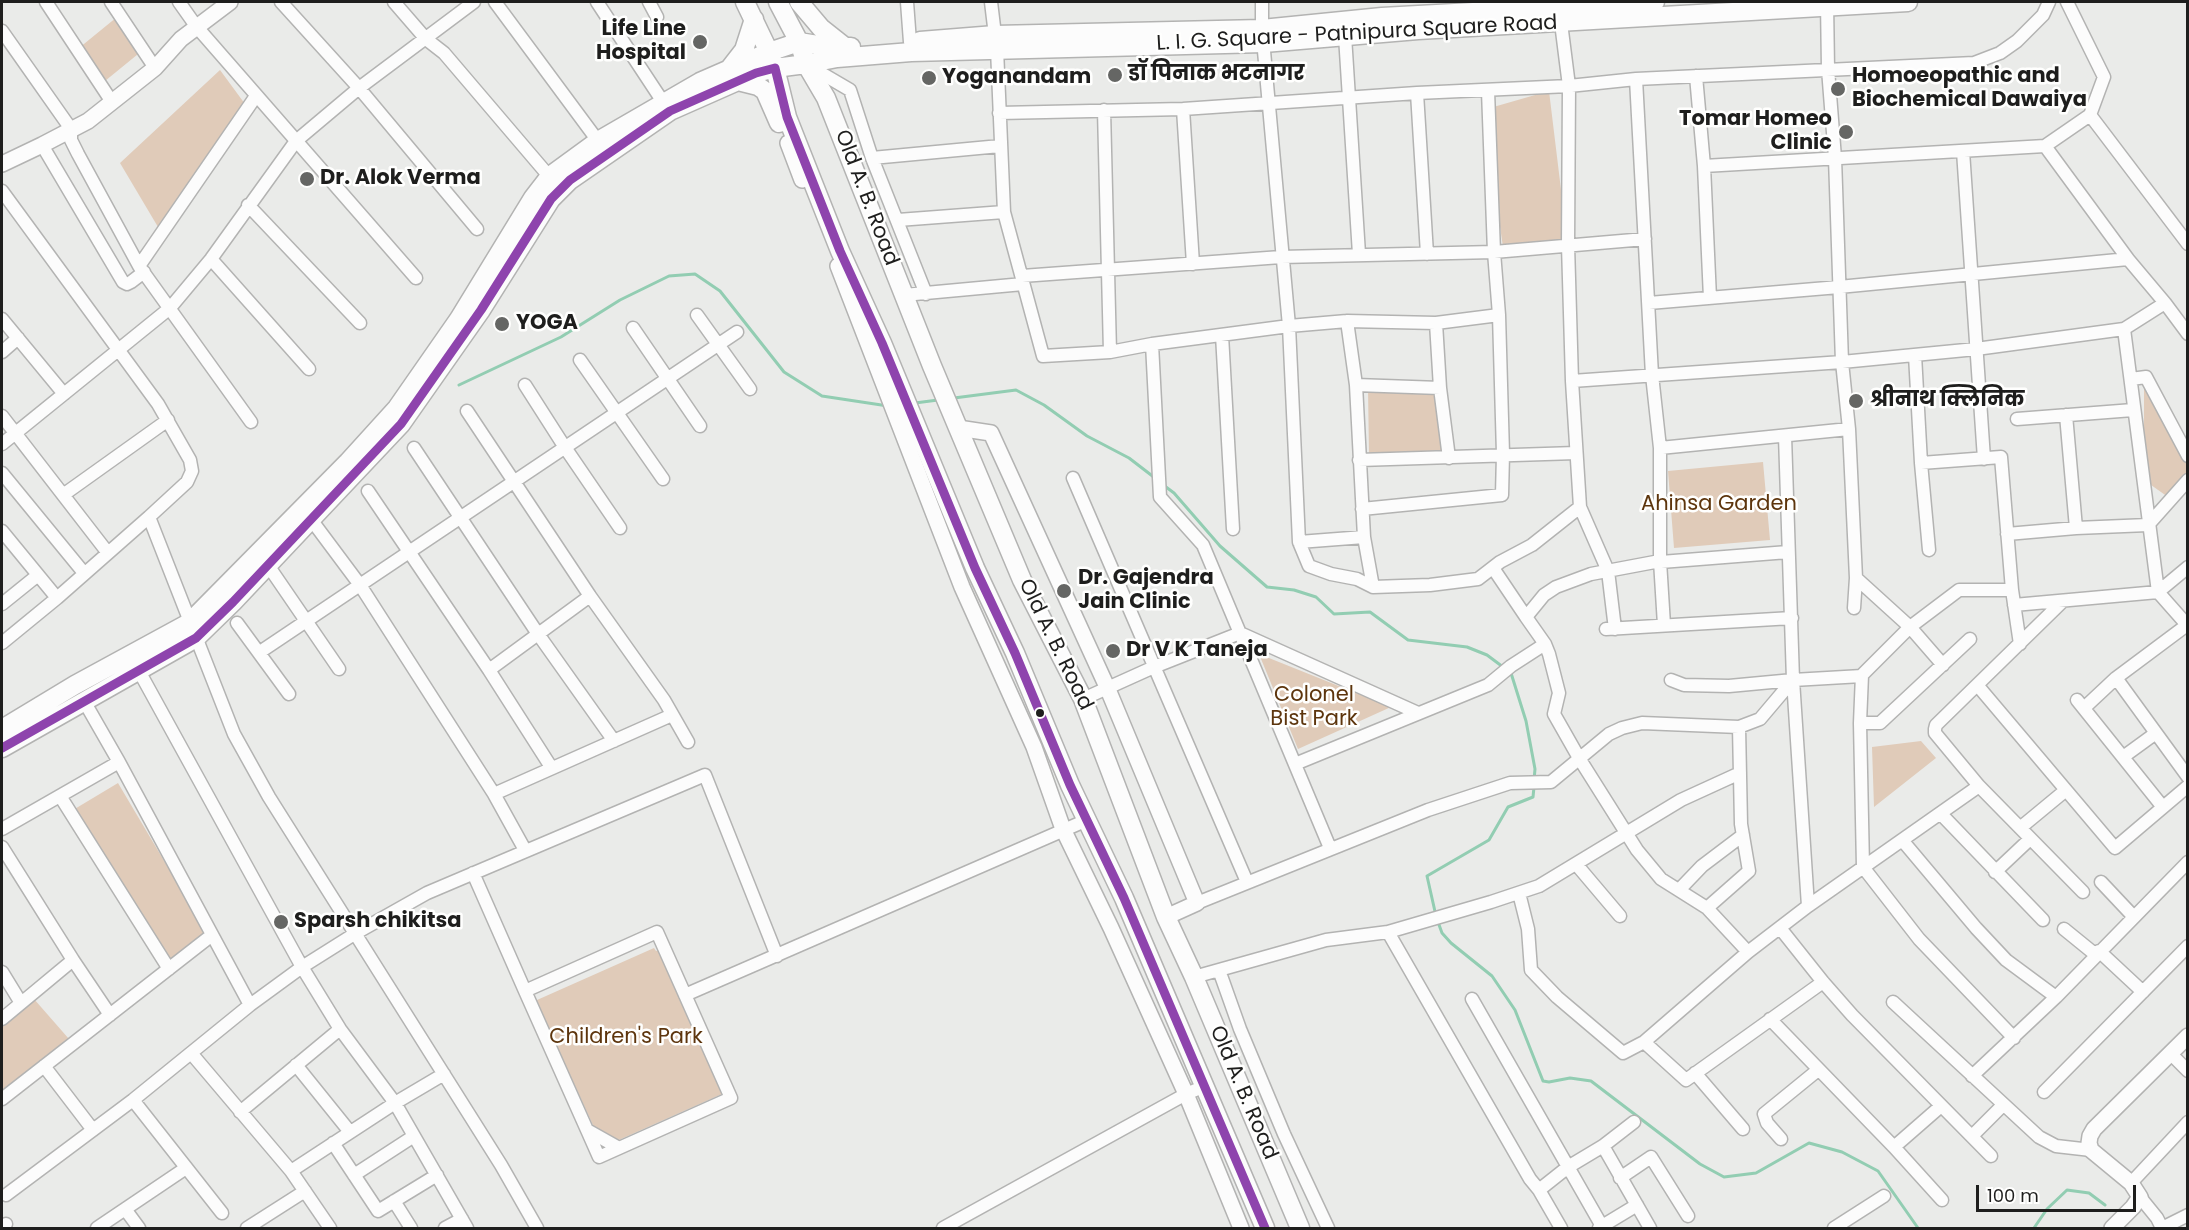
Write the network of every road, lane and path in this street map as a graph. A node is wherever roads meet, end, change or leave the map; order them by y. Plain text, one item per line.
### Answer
1 (46, 2) edge
2 (111, 2) edge
3 (179, 2) edge
4 (230, 2) edge
5 (281, 2) edge
6 (394, 2) edge
7 (474, 2) edge
8 (495, 2) edge
9 (597, 2) edge
10 (649, 2) edge
11 (745, 2) edge
12 (778, 2) edge
13 (799, 2) edge
14 (907, 2) edge
15 (991, 2) edge
16 (1262, 2) edge
17 (1655, 2) edge
18 (1908, 2) edge
19 (2049, 2) edge
20 (2067, 2) edge
21 (1861, 3) edge
22 (1827, 4) edge
23 (1559, 10) edge
24 (657, 17) dead end
25 (754, 19) junction
26 (196, 26) junction
27 (2, 31) edge
28 (1263, 36) junction
29 (1345, 36) junction
30 (426, 39) junction
31 (799, 42) junction
32 (909, 42) junction
33 (996, 42) junction
34 (845, 47) junction
35 (772, 60) junction
36 (806, 64) junction
37 (155, 68) junction
38 (1828, 69) junction
39 (734, 75) junction
40 (1696, 76) junction
41 (1636, 79) junction
42 (1569, 86) junction
43 (359, 88) junction
44 (1488, 91) junction
45 (1417, 93) junction
46 (256, 96) junction
47 (1350, 98) junction
48 (112, 102) junction
49 (1269, 104) junction
50 (667, 107) junction
51 (1183, 109) junction
52 (1104, 110) junction
53 (999, 113) junction
54 (2090, 115) junction
55 (71, 129) junction
56 (296, 141) junction
57 (598, 141) junction
58 (791, 142) junction
59 (42, 145) junction
60 (1000, 146) junction
61 (2045, 146) junction
62 (1963, 151) junction
63 (872, 158) junction
64 (1834, 159) junction
65 (3, 160) edge
66 (1704, 166) junction
67 (555, 183) junction
68 (2, 191) edge
69 (248, 205) junction
70 (1004, 212) junction
71 (898, 220) junction
72 (477, 229) dead end
73 (1645, 239) junction
74 (2187, 244) edge
75 (1568, 245) junction
76 (1494, 252) junction
77 (1359, 254) junction
78 (1427, 254) junction
79 (1281, 257) junction
80 (212, 259) junction
81 (2128, 259) junction
82 (1192, 264) junction
83 (141, 269) junction
84 (1107, 271) junction
85 (1971, 274) junction
86 (416, 278) dead end
87 (1022, 280) junction
88 (1839, 288) junction
89 (926, 294) junction
90 (904, 295) junction
91 (1710, 298) junction
92 (1649, 303) junction
93 (2165, 303) junction
94 (170, 308) junction
95 (698, 315) dead end
96 (1499, 315) junction
97 (2, 319) edge
98 (1347, 321) junction
99 (360, 323) dead end
100 (1436, 323) junction
101 (1288, 326) junction
102 (633, 328) dead end
103 (2124, 329) junction
104 (737, 332) dead end
105 (2187, 334) edge
106 (1222, 335) junction
107 (18, 338) junction
108 (1152, 344) junction
109 (718, 346) junction
110 (119, 349) junction
111 (1976, 349) junction
112 (2, 352) edge
113 (1110, 352) junction
114 (1915, 355) junction
115 (580, 360) dead end
116 (1842, 362) junction
117 (309, 369) dead end
118 (1652, 375) junction
119 (668, 378) junction
120 (2131, 379) junction
121 (1572, 381) junction
122 (525, 385) dead end
123 (1356, 385) junction
124 (1440, 388) junction
125 (750, 389) dead end
126 (64, 394) junction
127 (2133, 410) junction
128 (467, 411) dead end
129 (617, 412) junction
130 (2066, 415) junction
131 (2, 416) edge
132 (2017, 419) dead end
133 (168, 420) junction
134 (252, 422) dead end
135 (700, 426) dead end
136 (958, 428) junction
137 (1849, 429) junction
138 (15, 433) junction
139 (1785, 435) junction
140 (913, 442) junction
141 (2, 444) edge
142 (564, 446) junction
143 (414, 448) dead end
144 (1660, 448) junction
145 (1576, 453) junction
146 (1503, 454) junction
147 (2187, 456) edge
148 (1449, 458) junction
149 (1984, 459) junction
150 (1359, 460) junction
151 (1921, 464) junction
152 (2, 473) edge
153 (1073, 478) dead end
154 (663, 479) dead end
155 (2187, 480) edge
156 (513, 481) junction
157 (368, 490) dead end
158 (63, 495) junction
159 (1580, 507) junction
160 (1362, 509) junction
161 (306, 514) junction
162 (149, 517) junction
163 (461, 518) junction
164 (2148, 525) junction
165 (620, 528) dead end
166 (2076, 528) junction
167 (1233, 529) dead end
168 (2007, 534) junction
169 (1364, 537) junction
170 (4, 539) edge
171 (1299, 542) junction
172 (410, 550) junction
173 (1929, 550) dead end
174 (1788, 552) junction
175 (108, 553) junction
176 (263, 559) junction
177 (1660, 561) junction
178 (2187, 567) edge
179 (1493, 568) junction
180 (1608, 571) junction
181 (84, 573) junction
182 (38, 575) junction
183 (1856, 578) junction
184 (360, 585) junction
185 (1373, 587) junction
186 (2012, 590) junction
187 (2158, 592) junction
188 (590, 596) junction
189 (57, 598) junction
190 (2063, 601) junction
191 (2, 604) edge
192 (2014, 605) junction
193 (1854, 608) dead end
194 (1526, 618) junction
195 (1792, 618) junction
196 (307, 621) junction
197 (237, 623) dead end
198 (2187, 625) edge
199 (1664, 626) junction
200 (1910, 627) junction
201 (192, 631) junction
202 (1240, 633) junction
203 (538, 634) junction
204 (1970, 639) dead end
205 (2, 643) edge
206 (1545, 644) junction
207 (2020, 644) junction
208 (260, 652) junction
209 (1943, 665) junction
210 (1154, 667) junction
211 (339, 669) dead end
212 (489, 670) junction
213 (139, 671) junction
214 (1862, 676) junction
215 (2116, 678) junction
216 (1671, 680) dead end
217 (1793, 680) junction
218 (75, 685) junction
219 (1978, 686) junction
220 (1107, 687) junction
221 (289, 694) dead end
222 (1083, 699) junction
223 (84, 701) junction
224 (1418, 713) junction
225 (672, 715) junction
226 (1860, 723) junction
227 (1739, 727) junction
228 (2, 729) edge
229 (2156, 733) junction
230 (614, 741) junction
231 (688, 742) dead end
232 (2, 748) edge
233 (2123, 757) junction
234 (1579, 758) junction
235 (119, 762) junction
236 (1295, 764) junction
237 (551, 768) junction
238 (1740, 773) junction
239 (2187, 777) edge
240 (1979, 786) junction
241 (2187, 786) edge
242 (2066, 790) junction
243 (494, 794) junction
244 (60, 796) junction
245 (2162, 806) junction
246 (1941, 814) junction
247 (1087, 820) junction
248 (2020, 828) junction
249 (2, 829) edge
250 (1063, 830) junction
251 (1625, 832) junction
252 (1743, 835) junction
253 (2030, 839) junction
254 (1902, 840) junction
255 (2, 847) edge
256 (1330, 848) junction
257 (525, 850) junction
258 (2187, 862) edge
259 (1575, 864) junction
260 (1863, 867) junction
261 (1995, 872) junction
262 (473, 873) junction
263 (1247, 882) junction
264 (2101, 882) dead end
265 (1679, 890) junction
266 (2083, 892) dead end
267 (1519, 893) junction
268 (1197, 903) junction
269 (1808, 906) junction
270 (1707, 908) junction
271 (1620, 916) dead end
272 (2133, 916) junction
273 (1166, 917) junction
274 (2043, 920) dead end
275 (1780, 928) junction
276 (2064, 929) dead end
277 (1388, 932) junction
278 (356, 933) junction
279 (212, 935) junction
280 (2187, 946) edge
281 (1748, 952) junction
282 (2098, 953) junction
283 (777, 956) junction
284 (73, 960) junction
285 (302, 967) junction
286 (169, 969) junction
287 (1219, 970) junction
288 (2, 972) edge
289 (1194, 977) junction
290 (1823, 982) junction
291 (525, 991) junction
292 (2144, 992) junction
293 (685, 995) junction
294 (2056, 997) junction
295 (1472, 999) dead end
296 (1893, 1002) dead end
297 (21, 1003) junction
298 (250, 1005) junction
299 (111, 1015) junction
300 (2, 1019) edge
301 (1770, 1019) junction
302 (340, 1029) junction
303 (2187, 1036) edge
304 (2014, 1038) junction
305 (1644, 1042) junction
306 (191, 1053) junction
307 (2171, 1054) junction
308 (296, 1065) junction
309 (44, 1066) junction
310 (1818, 1070) junction
311 (2187, 1071) edge
312 (1695, 1073) junction
313 (444, 1074) junction
314 (1972, 1076) junction
315 (1205, 1086) junction
316 (2044, 1092) dead end
317 (1186, 1094) junction
318 (2, 1099) edge
319 (133, 1100) junction
320 (395, 1103) junction
321 (2003, 1105) junction
322 (1941, 1106) junction
323 (240, 1112) junction
324 (1634, 1122) dead end
325 (2187, 1122) edge
326 (1743, 1129) dead end
327 (93, 1130) junction
328 (587, 1130) junction
329 (350, 1132) junction
330 (414, 1136) junction
331 (1972, 1136) junction
332 (1781, 1139) dead end
333 (333, 1143) junction
334 (1603, 1146) junction
335 (1894, 1147) junction
336 (619, 1148) junction
337 (2091, 1150) junction
338 (1991, 1155) dead end
339 (1568, 1167) junction
340 (186, 1168) junction
341 (291, 1171) junction
342 (354, 1175) junction
343 (437, 1175) junction
344 (1620, 1178) junction
345 (2131, 1183) junction
346 (1539, 1190) junction
347 (305, 1191) junction
348 (6, 1195) dead end
349 (1884, 1196) dead end
350 (2140, 1197) junction
351 (1942, 1200) dead end
352 (394, 1201) junction
353 (1637, 1205) junction
354 (125, 1209) junction
355 (222, 1213) dead end
356 (2187, 1215) edge
357 (1688, 1216) dead end
358 (264, 1224) edge
359 (464, 1224) edge
360 (97, 1228) edge
361 (139, 1228) edge
362 (247, 1228) edge
363 (330, 1228) edge
364 (411, 1228) edge
365 (445, 1228) edge
366 (537, 1228) edge
367 (943, 1228) edge
368 (1241, 1228) edge
369 (1265, 1228) edge
370 (1300, 1228) edge
371 (1328, 1228) edge
372 (1561, 1228) edge
373 (1601, 1228) edge
374 (1650, 1228) edge
375 (1834, 1228) edge
376 (2112, 1228) edge
377 (2162, 1228) edge

1 - 48 street
2 - 37 street
3 - 26 street
4 - 26 street
5 - 43 street
6 - 30 street
7 - 30 street
8 - 57 street
9 - 50 street
10 - 24 street
11 - 25 main road, Old A. B. Road
12 - 31 main road
13 - 34 main road
14 - 32 street
15 - 33 street
16 - 28 street
17 - 23 main road, L. I. G. Square - Patnipura Square Road
18 - 21 main road, L. I. G. Square - Patnipura Square Road
19 - 38 street
20 - 54 street
21 - 22 main road, L. I. G. Square - Patnipura Square Road
22 - 23 main road, L. I. G. Square - Patnipura Square Road
22 - 38 street
23 - 28 main road, L. I. G. Square - Patnipura Square Road
23 - 29 main road, L. I. G. Square - Patnipura Square Road
23 - 42 street
25 - 35 main road, Old A. B. Road
25 - 39 main road
26 - 37 street
26 - 46 street
27 - 55 street
28 - 29 main road, L. I. G. Square - Patnipura Square Road
28 - 33 main road, L. I. G. Square - Patnipura Square Road
28 - 49 street
29 - 47 street
30 - 43 street
30 - 67 street
31 - 34 main road, L. I. G. Square - Patnipura Square Road
31 - 35 main road
31 - 36 main road, Old A. B. Road
32 - 33 main road, L. I. G. Square - Patnipura Square Road
32 - 34 main road, L. I. G. Square - Patnipura Square Road
33 - 36 main road, L. I. G. Square - Patnipura Square Road
33 - 53 street
35 - 36 main road, L. I. G. Square - Patnipura Square Road
35 - 39 main road
35 - 58 main road, Old A. B. Road
36 - 63 street
36 - 90 main road, Old A. B. Road
37 - 48 street
38 - 40 street
38 - 64 street
39 - 50 main road
39 - 58 main road
40 - 41 street
40 - 66 street
41 - 42 street
41 - 73 street
42 - 44 street
42 - 75 street
43 - 56 street
43 - 72 street
44 - 45 street
44 - 76 street
45 - 47 street
45 - 78 street
46 - 56 street
46 - 83 street
47 - 49 street
47 - 77 street
48 - 55 street
49 - 51 street
49 - 79 street
50 - 57 main road
50 - 67 main road
51 - 52 street
51 - 82 street
52 - 53 street
52 - 84 street
53 - 60 street
54 - 61 street
54 - 74 street
55 - 59 street
55 - 83 street
56 - 69 street
56 - 86 street
57 - 67 main road
58 - 140 main road, Old A. B. Road
59 - 65 street
59 - 83 street
60 - 63 street
60 - 70 street
61 - 62 street
61 - 81 street
62 - 64 street
62 - 85 street
63 - 71 street
64 - 66 street
64 - 88 street
66 - 91 street
67 - 161 main road
68 - 110 street
69 - 80 street
69 - 99 street
70 - 71 street
70 - 87 street
71 - 89 street
73 - 75 street
73 - 92 street
75 - 76 street
75 - 121 street
76 - 78 street
76 - 96 street
77 - 78 street
77 - 79 street
79 - 82 street
79 - 101 street
80 - 94 street
80 - 117 street
81 - 85 street
81 - 93 street
82 - 84 street
83 - 94 street
84 - 87 street
84 - 113 street
85 - 88 street
85 - 111 street
87 - 89 street
87 - 113 street
88 - 91 street
88 - 116 street
89 - 90 street
90 - 136 main road, Old A. B. Road
91 - 92 street
92 - 118 street
93 - 103 street
93 - 105 street
94 - 110 street
94 - 134 street
95 - 109 street
96 - 100 street
96 - 146 street
97 - 107 street
98 - 100 street
98 - 101 street
98 - 123 street
100 - 124 street
101 - 106 street
101 - 171 street
102 - 119 street
103 - 111 street
103 - 120 street
104 - 109 street
106 - 108 street
106 - 167 street
107 - 112 street
107 - 126 street
108 - 113 street
108 - 202 street
109 - 119 street
109 - 125 street
110 - 126 street
110 - 133 street
111 - 114 street
111 - 149 street
114 - 116 street
114 - 151 street
115 - 129 street
116 - 118 street
116 - 137 street
118 - 121 street
118 - 144 street
119 - 129 street
119 - 135 street
120 - 127 street
120 - 147 street
121 - 145 street
122 - 142 street
123 - 124 street
123 - 150 street
124 - 148 street
126 - 138 street
127 - 130 street
127 - 164 street
128 - 156 street
129 - 142 street
129 - 154 street
130 - 132 street
130 - 166 street
131 - 138 street
133 - 158 street
133 - 162 street
136 - 220 street
136 - 222 main road, Old A. B. Road
137 - 139 street
137 - 183 street
138 - 141 street
138 - 158 street
139 - 144 street
139 - 174 street
140 - 247 main road, Old A. B. Road
140 - 250 street
142 - 156 street
142 - 165 street
143 - 163 street
144 - 177 street
145 - 146 street
145 - 159 street
146 - 148 street
146 - 160 street
148 - 150 street
149 - 151 street
149 - 168 street
150 - 160 street
151 - 173 street
152 - 181 street
153 - 210 street
155 - 164 street
156 - 163 street
156 - 188 street
157 - 172 street
158 - 175 street
159 - 179 street
159 - 180 street
160 - 169 street
161 - 176 main road
161 - 184 street
162 - 175 street
162 - 201 street
163 - 172 street
163 - 203 street
164 - 166 street
164 - 187 street
166 - 168 street
168 - 186 street
169 - 171 street
169 - 185 street
170 - 182 street
171 - 185 street
172 - 184 street
172 - 212 street
174 - 177 street
174 - 195 street
175 - 181 street
176 - 196 street
176 - 201 main road
177 - 180 street
177 - 199 street
178 - 187 street
179 - 185 street
179 - 194 street
180 - 194 street
180 - 199 street
181 - 189 street
182 - 189 street
182 - 191 street
183 - 193 street
183 - 200 street
184 - 196 street
184 - 243 street
186 - 192 street
186 - 200 street
187 - 190 street
187 - 198 street
188 - 203 street
188 - 225 street
189 - 205 street
190 - 192 street
190 - 207 street
192 - 207 street
194 - 206 street
195 - 199 street
195 - 217 street
196 - 208 street
196 - 211 street
197 - 208 street
198 - 215 street
200 - 209 street
200 - 214 street
201 - 213 main road
201 - 218 main road
201 - 278 street
202 - 210 street
202 - 224 street
202 - 236 street
203 - 212 street
203 - 230 street
204 - 209 street
206 - 224 street
206 - 234 street
207 - 219 street
208 - 221 street
209 - 226 street
210 - 220 street
210 - 263 street
212 - 237 street
213 - 223 main road
213 - 285 street
214 - 217 street
214 - 226 street
215 - 229 street
215 - 233 street
216 - 217 street
217 - 227 street
217 - 269 street
218 - 223 main road
218 - 228 main road
219 - 240 street
219 - 242 street
220 - 222 street
220 - 268 street
222 - 273 main road, Old A. B. Road
223 - 232 main road
223 - 235 street
224 - 236 street
225 - 230 street
225 - 231 street
226 - 260 street
227 - 234 street
227 - 238 street
229 - 233 street
229 - 239 street
230 - 237 street
233 - 245 street
234 - 251 street
234 - 256 street
235 - 244 street
235 - 279 street
236 - 256 street
237 - 243 street
238 - 251 street
238 - 252 street
240 - 246 street
240 - 248 street
241 - 245 street
242 - 245 street
242 - 248 street
243 - 257 street
244 - 249 street
244 - 286 street
246 - 254 street
246 - 261 street
247 - 250 street
247 - 315 main road, Old A. B. Road
248 - 253 street
250 - 283 street
250 - 317 street
251 - 259 street
251 - 265 street
252 - 265 street
252 - 270 street
253 - 261 street
253 - 266 street
254 - 260 street
254 - 294 street
255 - 284 street
256 - 263 street
257 - 262 street
257 - 283 street
258 - 272 street
259 - 267 street
259 - 271 street
260 - 269 street
260 - 304 street
261 - 274 street
262 - 278 street
262 - 291 street
263 - 268 street
264 - 272 street
265 - 270 street
267 - 277 street
267 - 305 street
268 - 273 street
269 - 275 street
270 - 281 street
272 - 282 street
273 - 289 main road, Old A. B. Road
275 - 281 street
275 - 290 street
276 - 282 street
277 - 287 street
277 - 346 street
278 - 285 street
278 - 313 street
279 - 286 street
279 - 298 street
280 - 292 street
281 - 305 street
282 - 292 street
282 - 294 street
283 - 293 street
284 - 297 street
284 - 299 street
285 - 298 street
285 - 302 street
286 - 299 street
287 - 289 street
287 - 371 street
288 - 297 street
289 - 370 main road, Old A. B. Road
290 - 301 street
290 - 322 street
291 - 293 street
291 - 328 street
292 - 316 street
293 - 336 street
294 - 304 street
295 - 339 street
296 - 314 street
297 - 300 street
298 - 306 street
299 - 309 street
301 - 310 street
301 - 312 street
302 - 308 street
302 - 320 street
303 - 307 street
304 - 314 street
305 - 312 street
306 - 319 street
306 - 323 street
307 - 311 street
307 - 337 street
308 - 323 street
308 - 329 street
309 - 318 street
309 - 327 street
310 - 332 street
310 - 335 street
312 - 326 street
313 - 320 street
313 - 366 street
314 - 321 street
315 - 317 street
315 - 369 main road, Old A. B. Road
317 - 367 street
317 - 368 street
319 - 327 street
319 - 340 street
320 - 329 street
320 - 330 street
321 - 331 street
321 - 337 street
322 - 331 street
322 - 335 street
323 - 341 street
324 - 334 street
325 - 345 street
327 - 348 street
328 - 336 street
328 - 336 street
329 - 333 street
330 - 342 street
330 - 343 street
331 - 338 street
333 - 341 street
333 - 342 street
334 - 339 street
334 - 344 street
335 - 351 street
337 - 345 street
339 - 346 street
339 - 373 street
340 - 354 street
340 - 355 street
341 - 347 street
342 - 352 street
343 - 352 street
343 - 359 street
344 - 353 street
344 - 357 street
345 - 350 street
346 - 372 street
347 - 358 street
347 - 363 street
349 - 375 street
350 - 376 street
350 - 377 street
352 - 364 street
353 - 373 street
353 - 374 street
354 - 360 street
354 - 361 street
356 - 377 street
358 - 362 street
359 - 365 street

